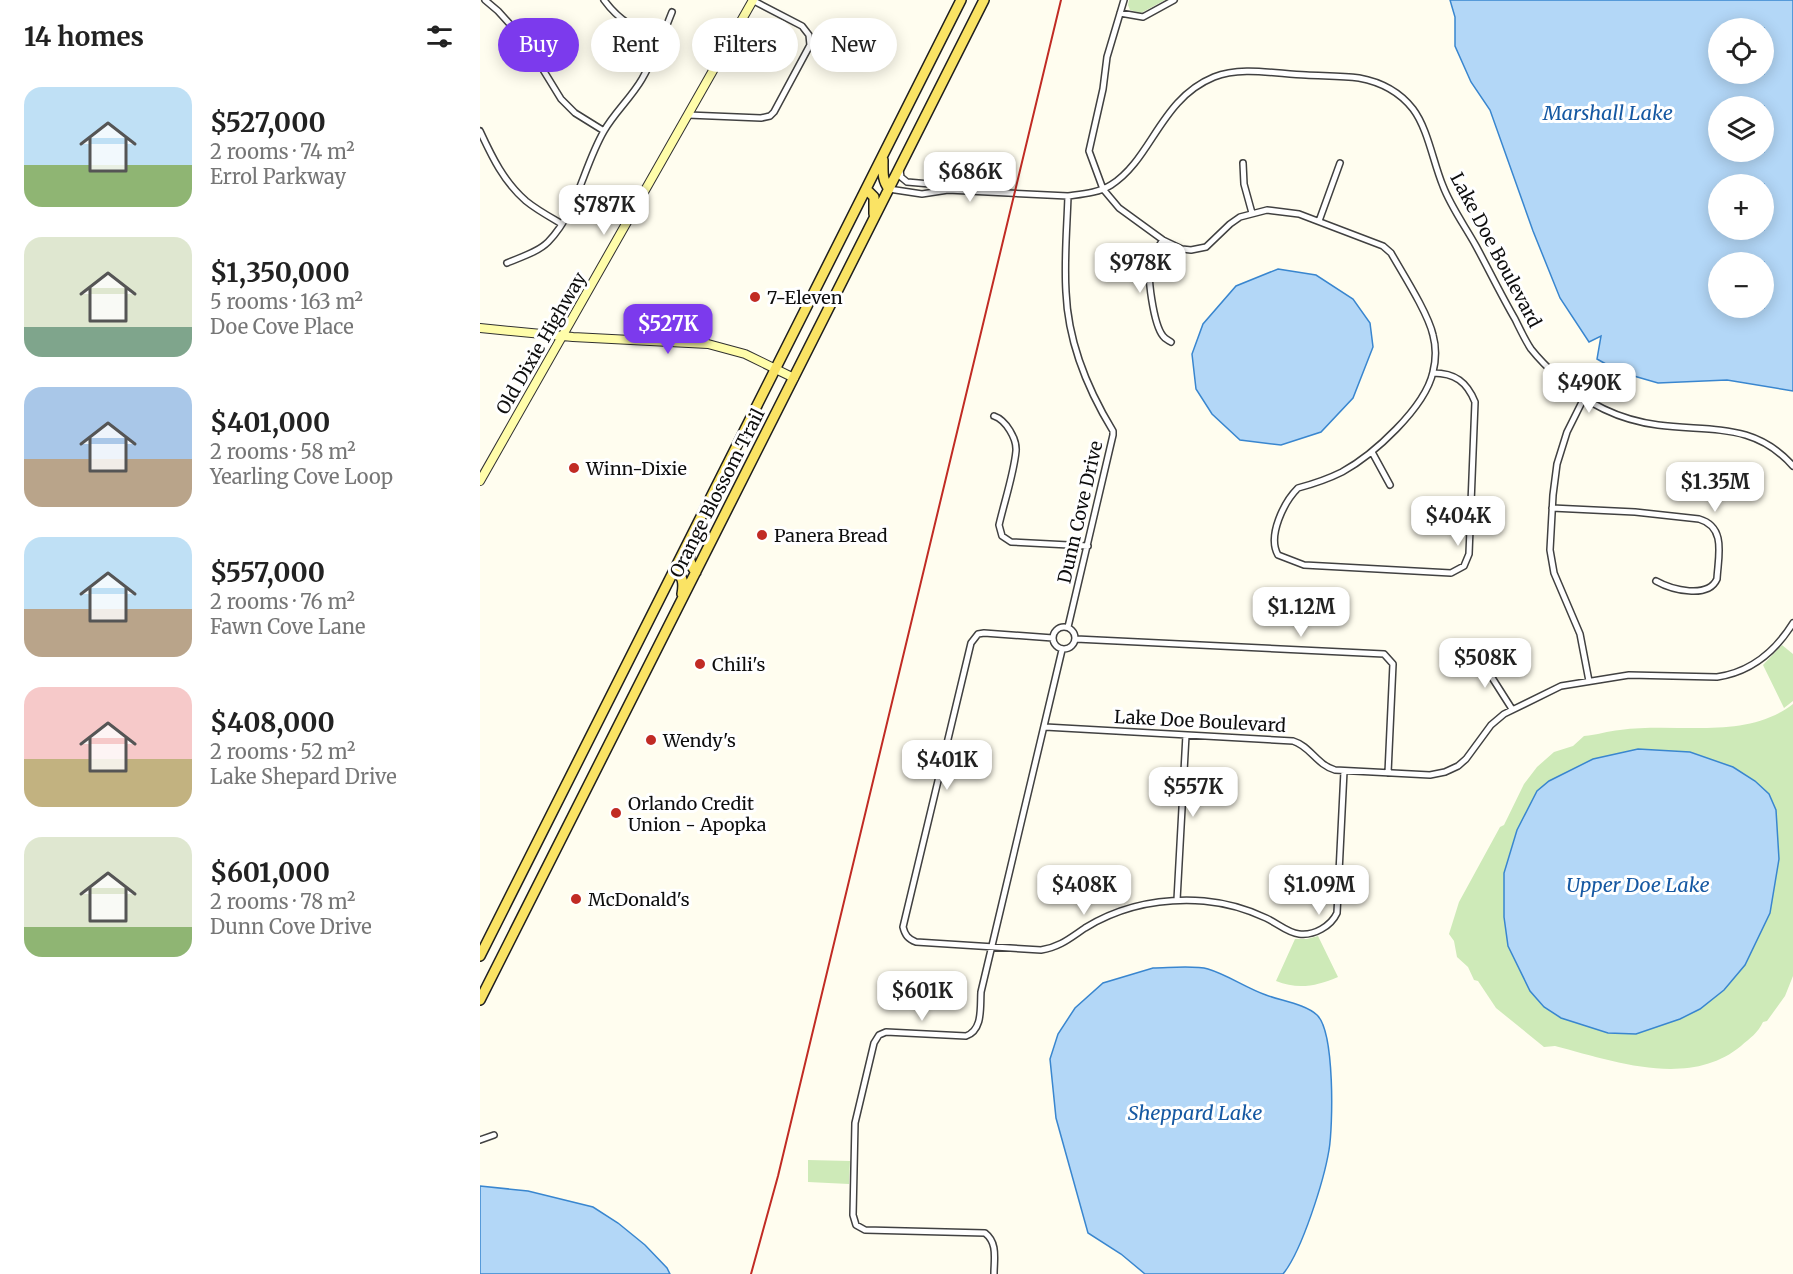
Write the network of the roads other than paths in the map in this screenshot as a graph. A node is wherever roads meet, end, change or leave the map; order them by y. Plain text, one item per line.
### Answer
1 (485, 0) edge
2 (604, 0) edge
3 (753, 0) edge
4 (962, 0) edge
5 (984, 0) edge
6 (1124, 0) edge
7 (1174, 0) edge
8 (672, 12) dead end
9 (1120, 13) junction
10 (619, 18) edge
11 (670, 18) edge
12 (645, 72) edge
13 (688, 115) junction
14 (480, 131) edge
15 (604, 131) junction
16 (884, 154) junction
17 (1243, 163) dead end
18 (1340, 163) dead end
19 (900, 167) junction
20 (866, 189) junction
21 (889, 189) junction
22 (1104, 189) junction
23 (948, 190) junction
24 (1068, 196) junction
25 (1252, 213) junction
26 (874, 219) junction
27 (1318, 221) junction
28 (562, 224) junction
29 (1163, 240) junction
30 (507, 262) dead end
31 (480, 328) edge
32 (562, 336) junction
33 (1171, 342) dead end
34 (775, 369) junction
35 (1433, 372) junction
36 (794, 378) junction
37 (1584, 398) junction
38 (994, 416) dead end
39 (1372, 452) junction
40 (1793, 466) edge
41 (480, 481) edge
42 (1390, 485) dead end
43 (1552, 508) junction
44 (690, 538) junction
45 (1088, 546) junction
46 (675, 569) junction
47 (696, 572) junction
48 (1656, 581) dead end
49 (681, 602) junction
50 (1793, 623) edge
51 (1068, 627) junction
52 (1053, 638) junction
53 (1076, 639) junction
54 (1062, 650) junction
55 (1491, 663) dead end
56 (1589, 681) junction
57 (1512, 709) junction
58 (1045, 727) junction
59 (1186, 735) junction
60 (1344, 771) junction
61 (1388, 773) junction
62 (1178, 900) junction
63 (992, 947) junction
64 (480, 956) edge
65 (480, 1000) edge
66 (494, 1135) dead end
67 (480, 1140) edge
68 (994, 1274) edge

1 - 15 street
2 - 10 street
3 - 13 street, Old Dixie Highway
3 - 13 street
4 - 16 main road, Orange Blossom Trail
5 - 19 main road, Orange Blossom Trail
6 - 9 street
7 - 9 street
8 - 11 street
9 - 22 street
12 - 15 street
13 - 32 street, Old Dixie Highway
14 - 28 street
15 - 28 street
16 - 20 main road, Orange Blossom Trail
16 - 21 main road
17 - 25 street
18 - 27 street
19 - 21 main road, Orange Blossom Trail
19 - 23 street, Lake Doe Boulevard
20 - 26 main road
20 - 34 main road, Orange Blossom Trail
21 - 23 street, Lake Doe Boulevard
21 - 26 main road, Orange Blossom Trail
22 - 24 street, Lake Doe Boulevard
22 - 29 street
22 - 37 street, Lake Doe Boulevard
23 - 24 street, Lake Doe Boulevard
24 - 45 street, Dunn Cove Drive
25 - 27 street
25 - 29 street
26 - 36 main road, Orange Blossom Trail
27 - 35 street
28 - 30 street
29 - 33 street
31 - 32 street
32 - 34 street
32 - 41 street, Old Dixie Highway
34 - 36 street
34 - 44 main road, Orange Blossom Trail
35 - 39 street
35 - 39 street
36 - 47 main road, Orange Blossom Trail
37 - 40 street, Lake Doe Boulevard
37 - 43 street
38 - 45 street
39 - 42 street
43 - 48 street
43 - 56 street
44 - 46 main road, Orange Blossom Trail
44 - 47 main road
45 - 51 street, Dunn Cove Drive
46 - 49 main road
46 - 64 main road, Orange Blossom Trail
47 - 49 main road, Orange Blossom Trail
49 - 65 main road, Orange Blossom Trail
50 - 56 street, Lake Doe Boulevard
51 - 52 street
51 - 53 street
52 - 54 street
52 - 63 street
53 - 54 street
53 - 61 street
54 - 58 street
55 - 57 street
56 - 57 street, Lake Doe Boulevard
57 - 61 street, Lake Doe Boulevard
58 - 59 street, Lake Doe Boulevard
58 - 63 street
59 - 60 street, Lake Doe Boulevard
59 - 62 street
60 - 61 street, Lake Doe Boulevard
60 - 62 street
62 - 63 street
63 - 68 street
66 - 67 street

